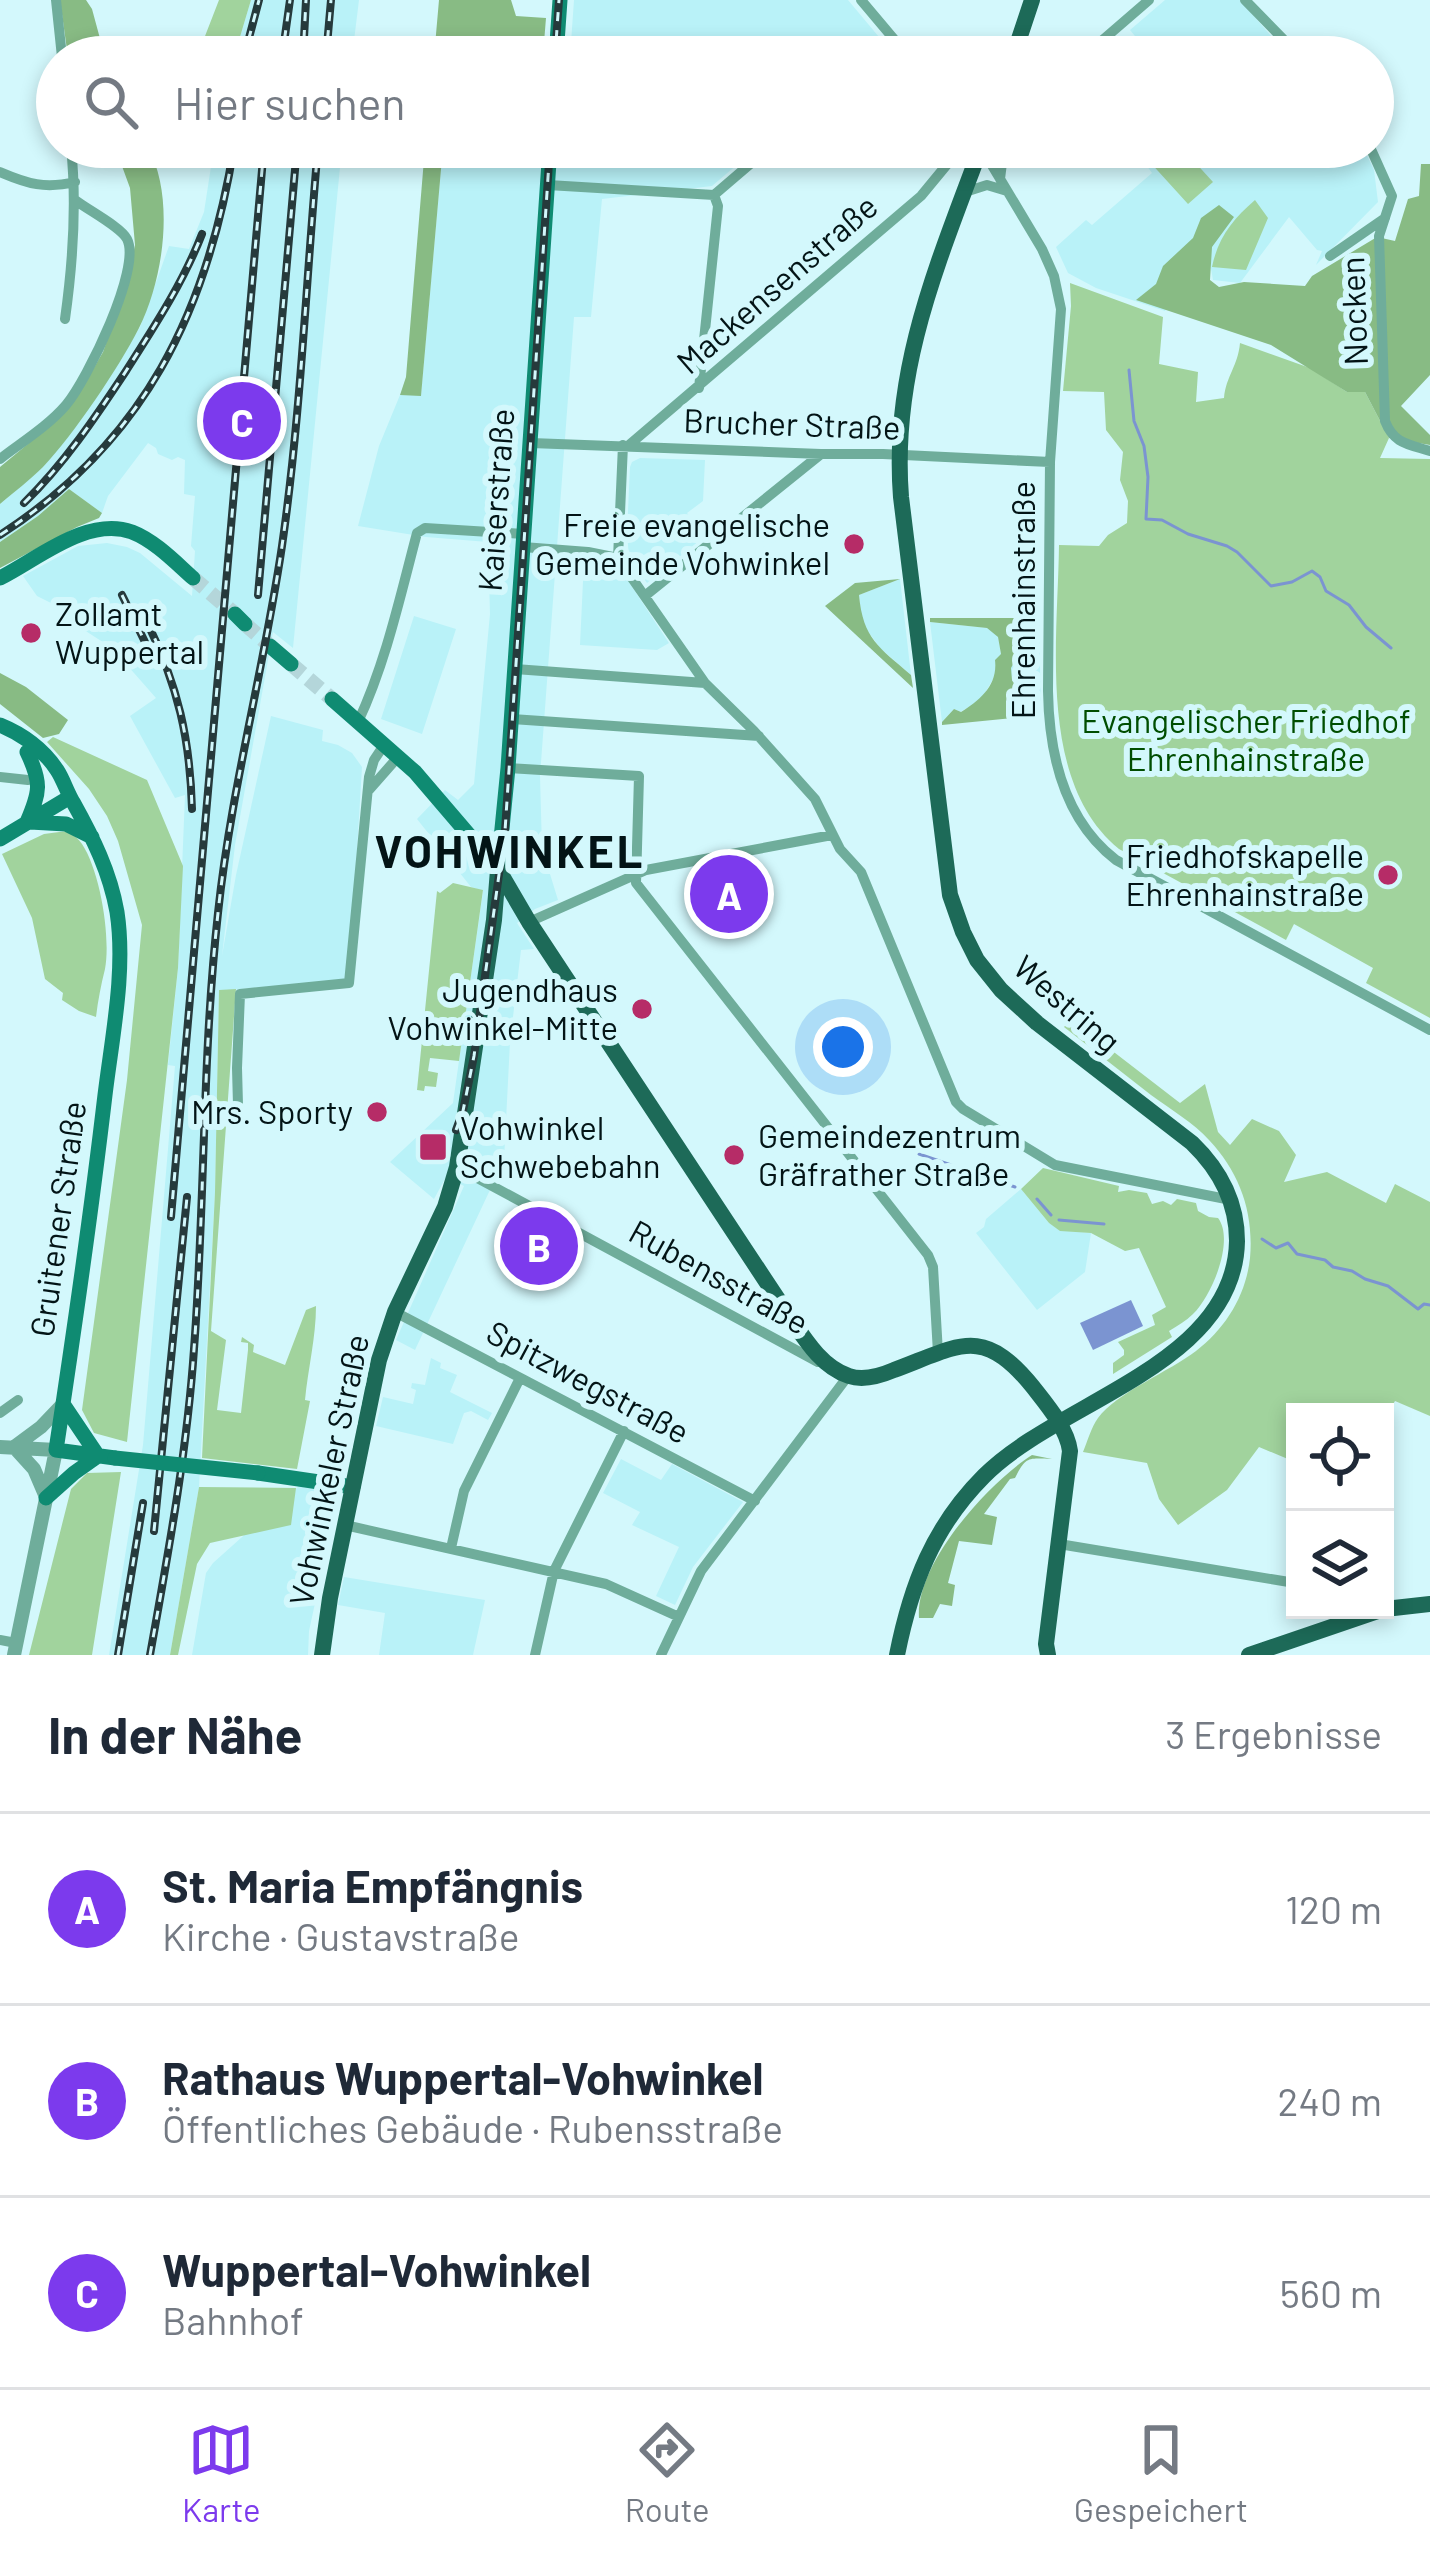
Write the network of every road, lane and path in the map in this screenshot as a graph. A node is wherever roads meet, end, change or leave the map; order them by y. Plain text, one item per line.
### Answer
1 (56, 0) edge
2 (560, 0) edge
3 (861, 0) edge
4 (1032, 0) edge
5 (1149, 0) edge
6 (1245, 0) edge
7 (60, 36) edge
8 (557, 36) edge
9 (892, 36) edge
10 (1019, 36) edge
11 (1107, 36) edge
12 (1280, 36) edge
13 (73, 168) edge
14 (549, 168) edge
15 (746, 168) edge
16 (944, 168) edge
17 (974, 168) edge
18 (993, 168) edge
19 (1001, 168) edge
20 (1379, 168) edge
21 (0, 172) edge
22 (1000, 179) junction
23 (75, 182) junction
24 (548, 185) junction
25 (965, 192) junction
26 (1008, 192) junction
27 (714, 195) junction
28 (75, 200) junction
29 (1384, 218) junction
30 (1330, 256) dead end
31 (64, 319) dead end
32 (699, 388) junction
33 (531, 443) junction
34 (626, 445) junction
35 (1430, 451) edge
36 (821, 454) junction
37 (899, 454) junction
38 (0, 459) edge
39 (1050, 463) junction
40 (523, 540) junction
41 (618, 558) junction
42 (0, 578) edge
43 (194, 578) tunnel mouth
44 (646, 595) junction
45 (270, 646) tunnel mouth
46 (291, 664) tunnel mouth
47 (514, 669) junction
48 (705, 683) junction
49 (332, 699) tunnel mouth
50 (512, 719) junction
51 (358, 722) junction
52 (0, 728) edge
53 (759, 736) junction
54 (384, 745) junction
55 (27, 752) junction
56 (398, 757) junction
57 (508, 768) junction
58 (0, 777) edge
59 (28, 780) dead end
60 (369, 790) junction
61 (70, 797) junction
62 (27, 822) junction
63 (832, 836) junction
64 (0, 838) edge
65 (94, 838) junction
66 (498, 870) junction
67 (637, 876) junction
68 (530, 922) junction
69 (1430, 1030) edge
70 (238, 1106) dead end
71 (457, 1167) junction
72 (1231, 1200) junction
73 (395, 1312) junction
74 (938, 1353) junction
75 (829, 1365) junction
76 (848, 1376) junction
77 (520, 1378) junction
78 (18, 1400) dead end
79 (1097, 1400) junction
80 (63, 1404) junction
81 (0, 1413) edge
82 (1058, 1424) junction
83 (624, 1430) junction
84 (7, 1447) edge
85 (56, 1450) junction
86 (1070, 1451) junction
87 (107, 1457) junction
88 (352, 1487) junction
89 (46, 1498) junction
90 (755, 1501) junction
91 (345, 1526) junction
92 (1059, 1544) junction
93 (452, 1548) junction
94 (554, 1571) junction
95 (1286, 1582) edge
96 (1430, 1604) edge
97 (1394, 1608) edge
98 (679, 1617) junction
99 (1355, 1619) edge
100 (10, 1646) edge
101 (322, 1655) edge
102 (535, 1655) edge
103 (661, 1655) edge
104 (897, 1655) edge
105 (1048, 1655) edge
106 (1249, 1655) edge

1 - 7 street
2 - 8 main road
3 - 9 street
4 - 10 main road
5 - 11 street
6 - 12 street
13 - 23 street
14 - 24 main road, Kaiserstraße
15 - 27 street
16 - 32 street, Mackensenstraße
17 - 25 main road, Westring
18 - 22 street, Ehrenhainstraße
19 - 22 street, Ehrenhainstraße
20 - 29 street, Nocken
21 - 23 street
22 - 26 street, Ehrenhainstraße
23 - 28 street
24 - 27 street
24 - 33 main road, Kaiserstraße
25 - 26 street
25 - 37 main road, Westring
26 - 39 street, Ehrenhainstraße
27 - 32 street
28 - 31 street
28 - 38 street
29 - 30 street
29 - 35 street, Nocken
32 - 34 street, Mackensenstraße
33 - 34 street, Brucher Straße
33 - 40 main road, Kaiserstraße
34 - 36 street, Brucher Straße
34 - 41 street
36 - 37 street, Brucher Straße
36 - 44 street
37 - 39 street, Brucher Straße
37 - 72 main road, Westring
39 - 69 street, Ehrenhainstraße
40 - 41 street
40 - 47 main road, Kaiserstraße
40 - 51 street
41 - 44 street
42 - 43 main road
44 - 48 street
45 - 46 main road
47 - 48 street
47 - 50 main road, Kaiserstraße
48 - 53 street
49 - 51 main road
50 - 53 street
50 - 57 main road, Kaiserstraße
51 - 54 main road
52 - 55 main road, Gruitener Straße
52 - 61 main road, Gruitener Straße
53 - 63 street
54 - 56 main road
54 - 60 street
55 - 61 main road, Gruitener Straße
55 - 62 main road
56 - 60 street
56 - 66 main road
57 - 66 main road, Kaiserstraße
57 - 67 street
58 - 59 street
60 - 70 street
61 - 62 main road
61 - 65 main road, Gruitener Straße
62 - 64 main road
62 - 65 main road
63 - 67 street
63 - 72 street
65 - 80 main road, Gruitener Straße
66 - 68 main road
66 - 71 main road, Vohwinkeler Straße
67 - 68 street
67 - 74 street
68 - 75 main road
71 - 73 main road, Vohwinkeler Straße
71 - 75 street, Rubensstraße
72 - 79 main road, Westring
73 - 77 street, Spitzwegstraße
73 - 88 main road, Vohwinkeler Straße
74 - 76 main road
74 - 82 main road
75 - 76 main road
76 - 90 street
77 - 83 street, Spitzwegstraße
77 - 93 street
78 - 81 street
79 - 82 main road, Westring
79 - 86 main road
80 - 84 street
80 - 85 main road, Gruitener Straße
80 - 87 main road
82 - 86 main road
82 - 104 main road, Westring
83 - 90 street, Spitzwegstraße
83 - 94 street
84 - 85 street
84 - 89 street
85 - 87 main road
85 - 89 street, Gruitener Straße
86 - 92 main road
87 - 88 main road, bridge
87 - 89 main road
88 - 91 main road, Vohwinkeler Straße
89 - 100 street, Gruitener Straße
90 - 98 street
91 - 93 street
91 - 101 main road, Vohwinkeler Straße
92 - 95 street
92 - 105 main road
93 - 94 street
94 - 98 street
94 - 102 street
96 - 97 main road
98 - 103 street
99 - 106 main road

